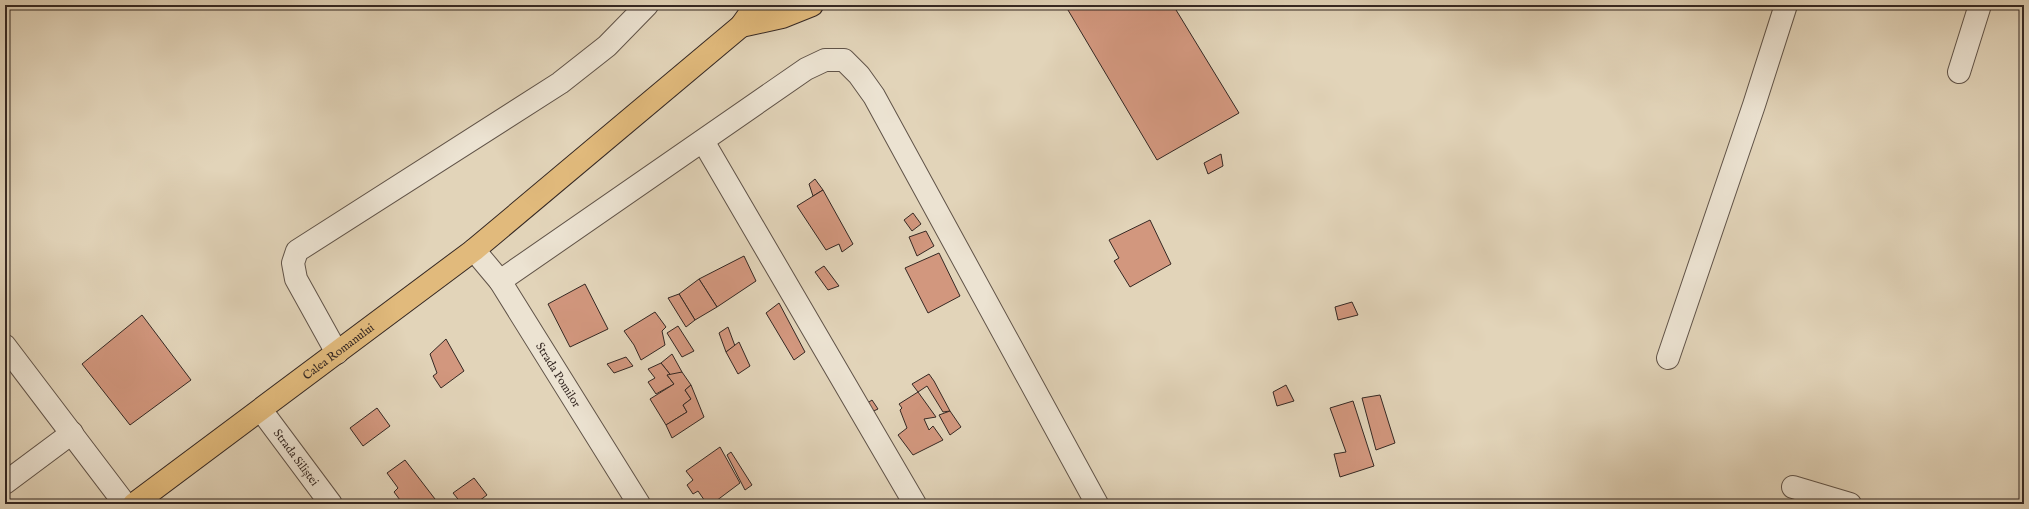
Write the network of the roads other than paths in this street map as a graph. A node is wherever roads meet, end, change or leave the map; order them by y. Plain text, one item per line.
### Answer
1 (648, 5) edge
2 (756, 5) edge
3 (812, 5) edge
4 (1786, 5) edge
5 (1980, 5) edge
6 (741, 26) junction
7 (1959, 72) dead end
8 (703, 141) junction
9 (474, 250) junction
10 (500, 281) junction
11 (5, 346) edge
12 (337, 353) junction
13 (1668, 358) dead end
14 (261, 410) junction
15 (72, 433) junction
16 (5, 483) edge
17 (1793, 487) dead end
18 (125, 504) edge
19 (134, 504) edge
20 (331, 504) edge
21 (639, 504) edge
22 (915, 504) edge
23 (1097, 504) edge
24 (1850, 504) edge

1 - 12 street
2 - 6 main road
3 - 6 main road
4 - 13 street
5 - 7 street
6 - 9 main road, Calea Romanului
8 - 10 street
8 - 22 street
8 - 23 street
9 - 10 street, Strada Pomilor
9 - 12 main road, Calea Romanului
10 - 21 street, Strada Pomilor
11 - 15 street
12 - 14 main road, Calea Romanului
14 - 19 main road, Calea Romanului
14 - 20 street, Strada Siliștei
15 - 16 street
15 - 18 street
17 - 24 street

